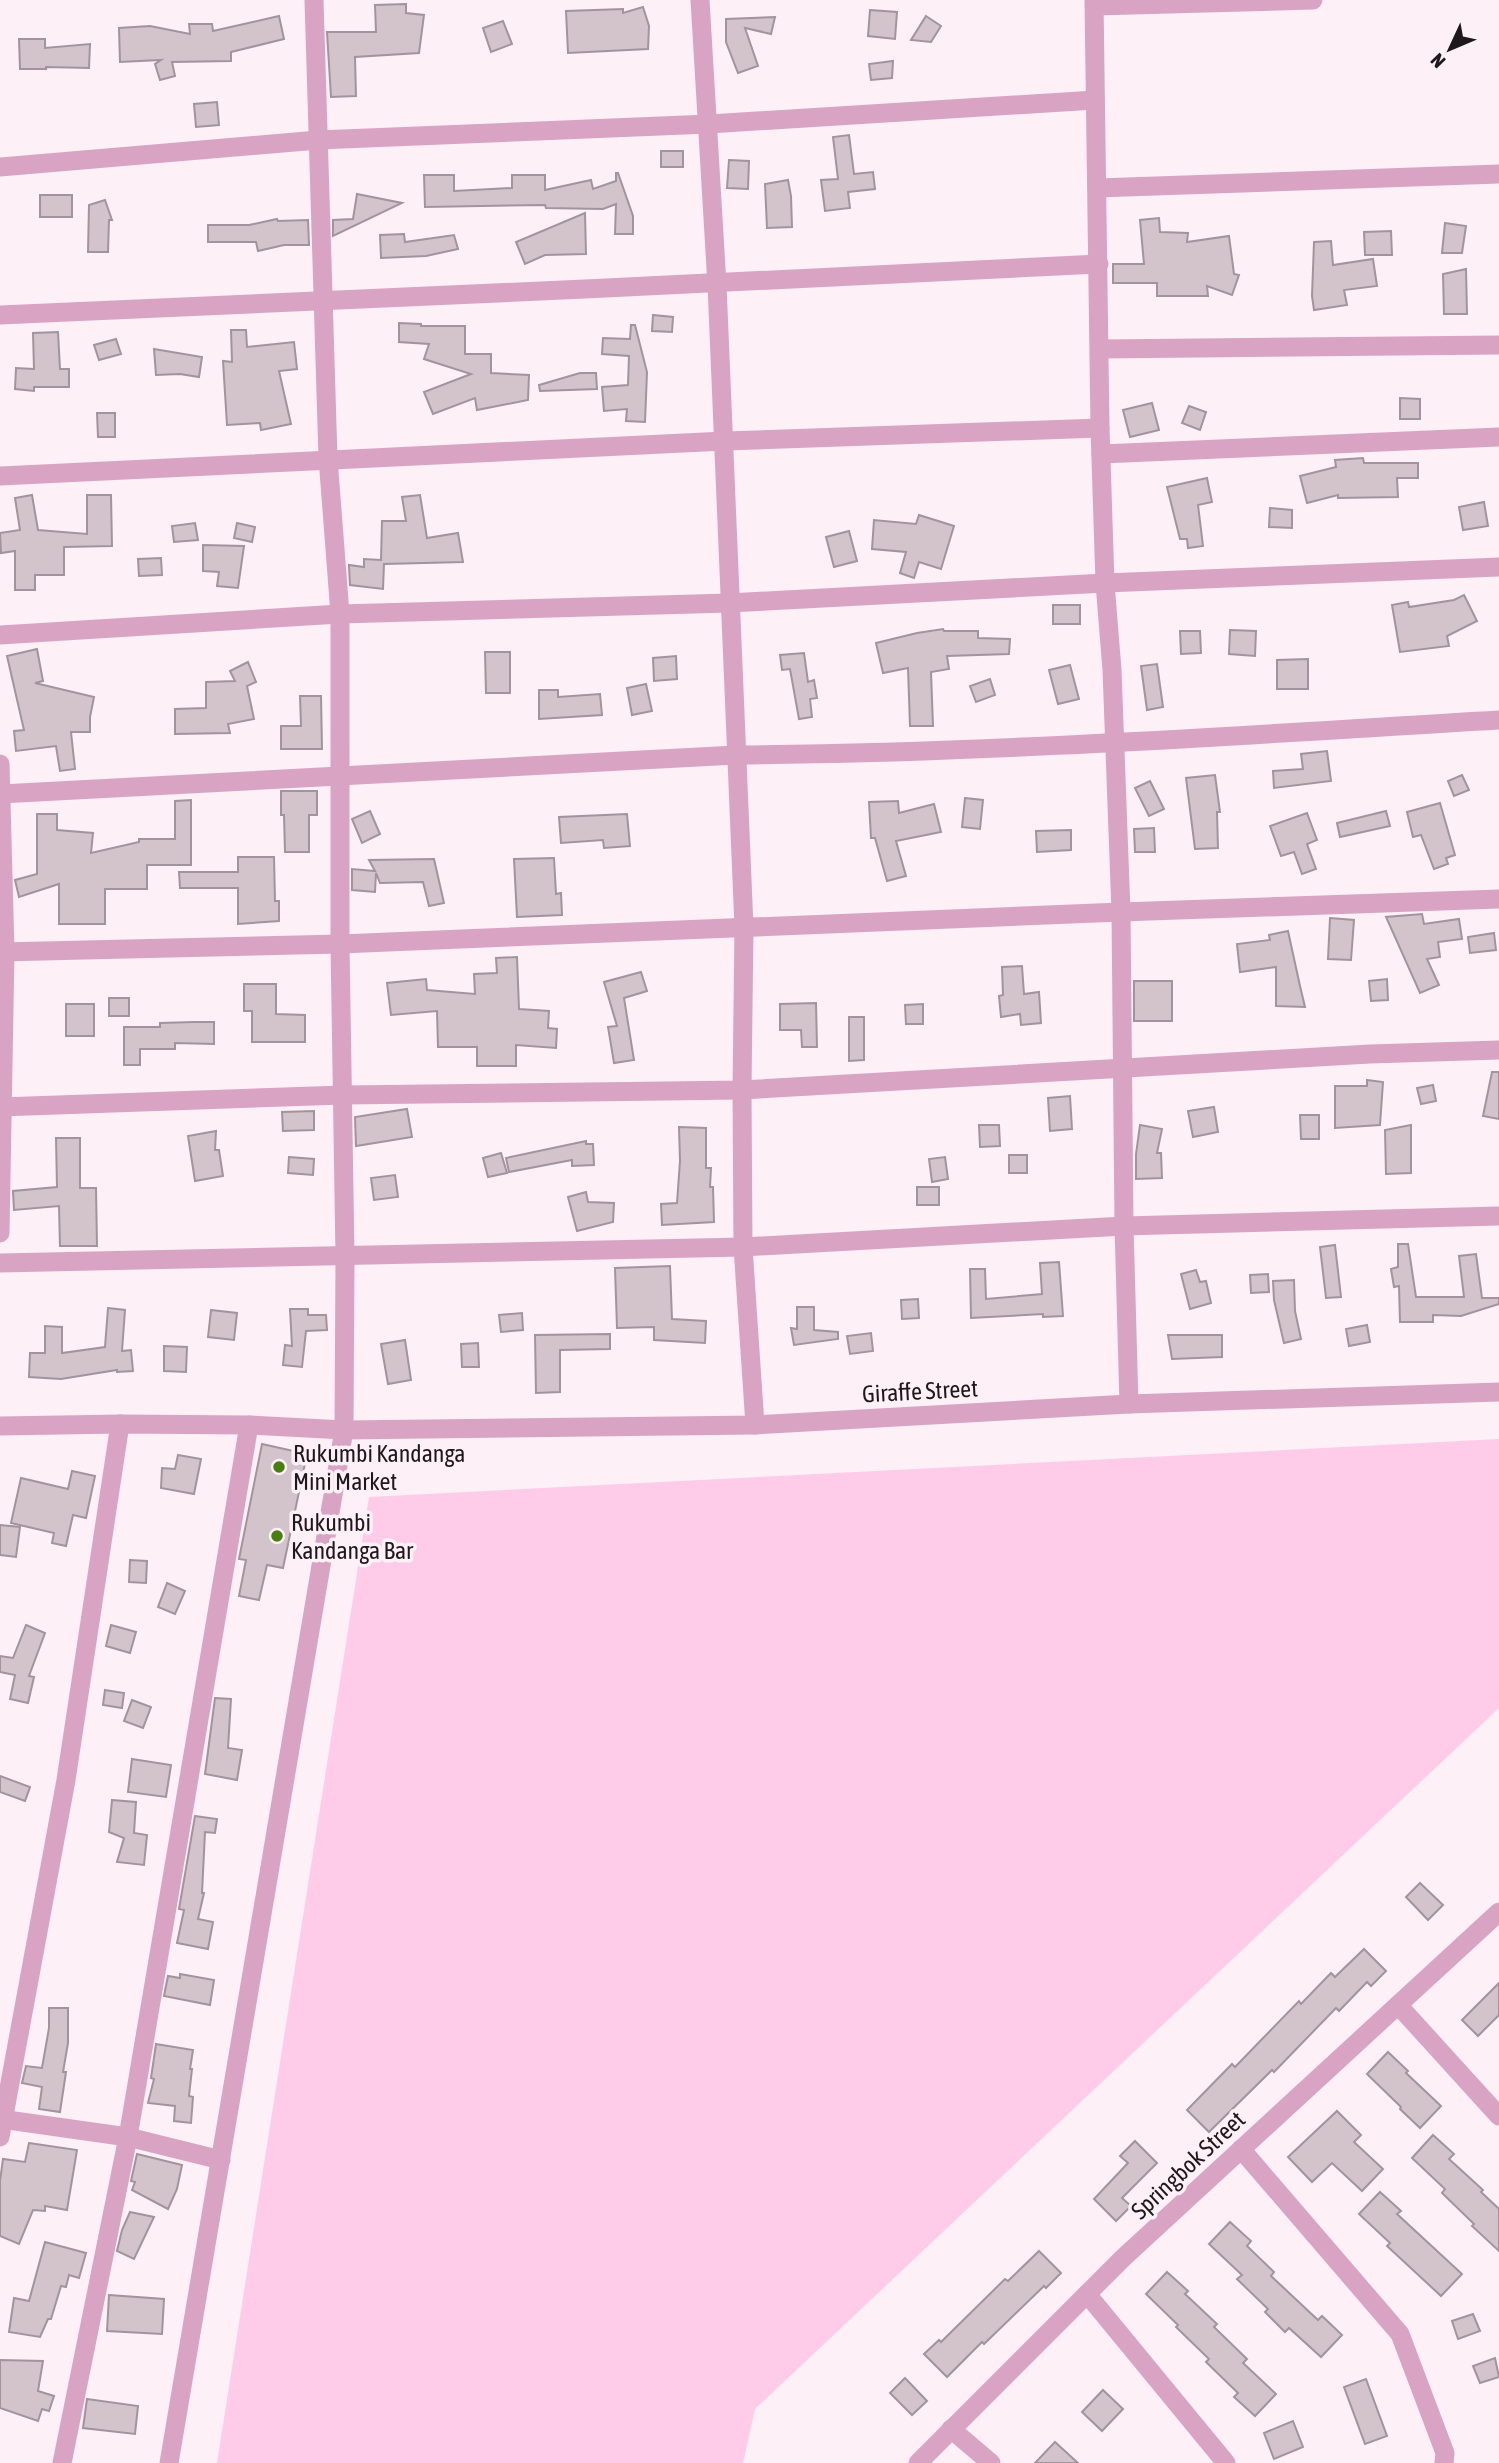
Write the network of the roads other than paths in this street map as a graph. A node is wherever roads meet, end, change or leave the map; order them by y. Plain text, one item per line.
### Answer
1 (314, 0) edge
2 (700, 0) edge
3 (1314, 0) edge
4 (1241, 1) edge
5 (1094, 3) edge
6 (1095, 100) junction
7 (709, 124) junction
8 (317, 140) junction
9 (0, 167) edge
10 (1499, 174) edge
11 (1097, 188) junction
12 (1099, 264) junction
13 (717, 285) junction
14 (322, 300) junction
15 (0, 315) edge
16 (1499, 345) edge
17 (1100, 349) junction
18 (1100, 428) junction
19 (1499, 437) edge
20 (725, 441) junction
21 (1101, 454) junction
22 (328, 458) junction
23 (0, 476) edge
24 (1499, 567) edge
25 (1105, 583) junction
26 (729, 603) junction
27 (340, 614) junction
28 (0, 635) edge
29 (1499, 720) edge
30 (1114, 742) junction
31 (736, 755) junction
32 (0, 764) edge
33 (341, 775) junction
34 (1, 794) edge
35 (1499, 899) edge
36 (1121, 912) junction
37 (744, 927) junction
38 (340, 944) junction
39 (2, 952) edge
40 (1499, 1050) edge
41 (1123, 1067) junction
42 (742, 1090) junction
43 (343, 1094) junction
44 (2, 1107) edge
45 (1499, 1216) edge
46 (1124, 1226) junction
47 (0, 1233) edge
48 (743, 1247) junction
49 (345, 1257) junction
50 (0, 1263) edge
51 (1499, 1392) edge
52 (1129, 1404) junction
53 (120, 1424) junction
54 (249, 1425) junction
55 (755, 1425) junction
56 (0, 1426) edge
57 (344, 1430) junction
58 (1499, 1912) edge
59 (1398, 2005) junction
60 (1499, 2116) edge
61 (1, 2125) edge
62 (128, 2137) junction
63 (1241, 2150) junction
64 (221, 2160) junction
65 (1087, 2294) junction
66 (951, 2429) junction
67 (62, 2463) edge
68 (169, 2463) edge
69 (918, 2463) edge
70 (991, 2463) edge
71 (1226, 2463) edge
72 (1444, 2463) edge

1 - 8 street
2 - 7 street
3 - 4 street
4 - 5 street
5 - 6 street
6 - 7 street
6 - 11 street
7 - 8 street
7 - 13 street
8 - 9 street
8 - 14 street
10 - 11 street
11 - 12 street
12 - 13 street
12 - 17 street
13 - 14 street
13 - 20 street
14 - 15 street
14 - 22 street
16 - 17 street
17 - 18 street
18 - 20 street
18 - 21 street
19 - 21 street
20 - 22 street
20 - 26 street
21 - 25 street
22 - 23 street
22 - 27 street
24 - 25 street
25 - 26 street
25 - 30 street
26 - 27 street
26 - 31 street
27 - 28 street
27 - 33 street
29 - 30 street
30 - 31 street
30 - 36 street
31 - 33 street
31 - 37 street
32 - 34 street
33 - 34 street
33 - 38 street
34 - 39 street
35 - 36 street
36 - 37 street
36 - 41 street
37 - 38 street
37 - 42 street
38 - 39 street
38 - 43 street
39 - 44 street
40 - 41 street
41 - 42 street
41 - 46 street
42 - 43 street
42 - 48 street
43 - 44 street
43 - 49 street
44 - 47 street
45 - 46 street
46 - 48 street
46 - 52 street
48 - 49 street
48 - 55 street
49 - 50 street
49 - 57 street
51 - 52 street, Giraffe Street
52 - 55 street, Giraffe Street
53 - 54 street, Giraffe Street
53 - 56 street, Giraffe Street
53 - 61 street
54 - 57 street, Giraffe Street
54 - 62 street
55 - 57 street, Giraffe Street
57 - 64 street
58 - 59 street, Springbok Street
59 - 60 street
59 - 63 street, Springbok Street
61 - 62 street
62 - 64 street
62 - 67 street
63 - 65 street, Springbok Street
63 - 72 street
64 - 68 street
65 - 66 street, Springbok Street
65 - 71 street
66 - 69 street, Springbok Street
66 - 70 street

